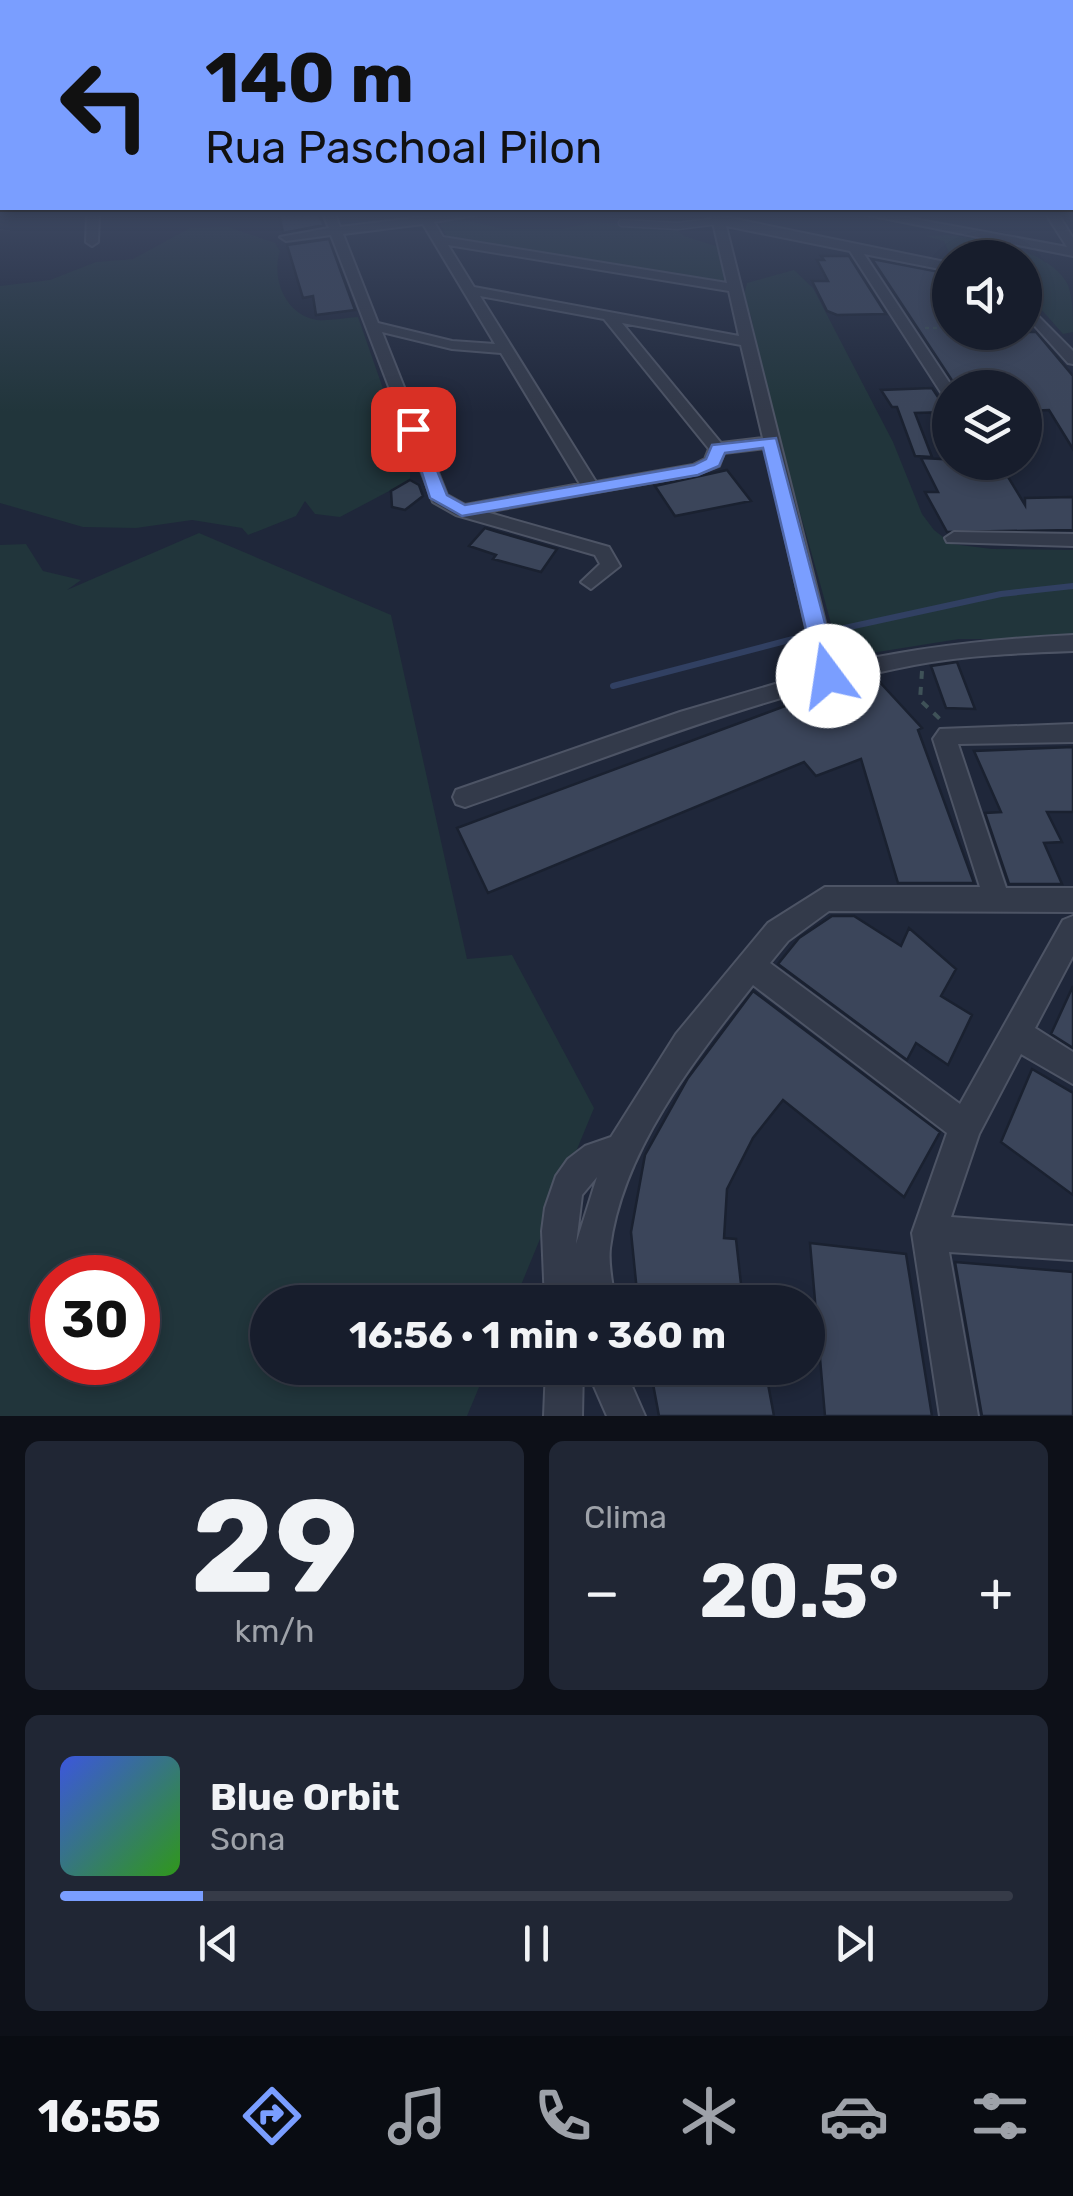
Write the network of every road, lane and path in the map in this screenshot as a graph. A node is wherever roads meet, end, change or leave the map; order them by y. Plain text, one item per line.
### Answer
1 (355, 280) edge
2 (464, 280) edge
3 (685, 280) edge
4 (732, 280) edge
5 (875, 280) edge
6 (734, 288) junction
7 (470, 290) junction
8 (610, 316) junction
9 (374, 326) junction
10 (1042, 326) edge
11 (906, 328) junction
12 (932, 328) edge
13 (746, 342) junction
14 (506, 348) junction
15 (1073, 360) edge
16 (934, 370) edge
17 (770, 442) junction
18 (718, 449) junction
19 (590, 487) junction
20 (462, 511) junction
21 (954, 538) dead end
22 (1073, 540) edge
23 (590, 582) dead end
24 (1073, 644) edge
25 (926, 653) junction
26 (828, 676) junction
27 (1073, 733) edge
28 (952, 735) junction
29 (465, 797) dead end
30 (996, 898) junction
31 (1073, 900) edge
32 (1073, 928) edge
33 (752, 966) junction
34 (1015, 1033) junction
35 (1073, 1069) edge
36 (965, 1127) junction
37 (621, 1150) junction
38 (929, 1233) junction
39 (1073, 1243) edge
40 (562, 1285) edge
41 (595, 1285) edge
42 (565, 1385) edge
43 (612, 1385) edge
44 (564, 1416) edge
45 (626, 1416) edge
46 (959, 1416) edge

1 - 9 street
2 - 7 street
3 - 6 street
4 - 6 street
5 - 11 street
6 - 13 street
7 - 8 street
7 - 14 street
8 - 13 street
8 - 18 street
9 - 14 street
9 - 20 street
10 - 15 street
11 - 12 path
11 - 16 street
13 - 17 street
14 - 19 street
17 - 18 street
17 - 26 street
18 - 19 street
19 - 20 street
20 - 23 street
21 - 22 street
24 - 25 street
25 - 26 street
25 - 28 path
26 - 29 street
27 - 28 street
28 - 30 street
30 - 31 street
30 - 33 street
32 - 34 street
33 - 36 street
33 - 37 street
34 - 35 street
34 - 36 street
36 - 38 street
37 - 40 street
37 - 41 street
38 - 39 street
38 - 46 street
42 - 44 street
43 - 45 street

